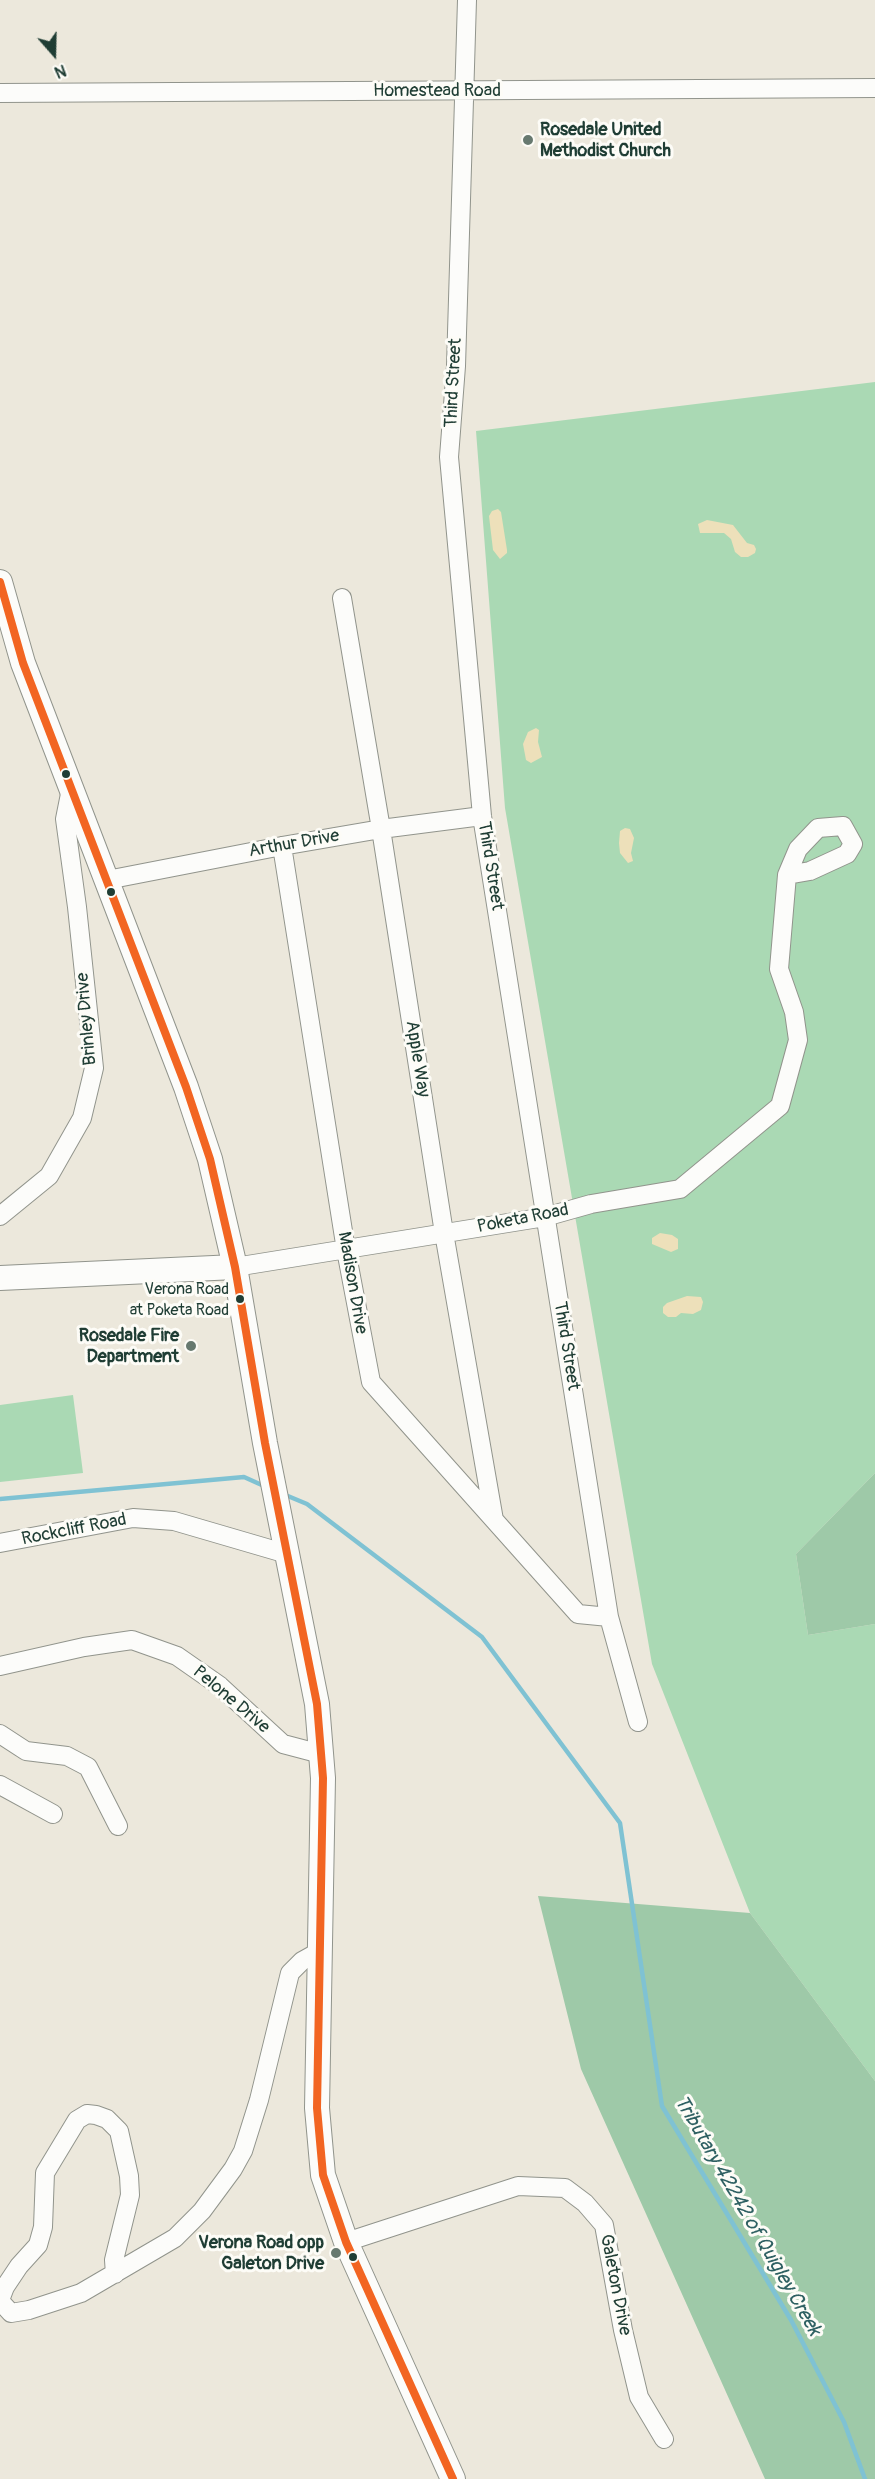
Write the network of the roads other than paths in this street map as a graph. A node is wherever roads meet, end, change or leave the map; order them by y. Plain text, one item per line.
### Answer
1 (467, 0) edge
2 (875, 88) edge
3 (464, 91) junction
4 (0, 93) edge
5 (0, 582) edge
6 (342, 598) dead end
7 (71, 789) junction
8 (482, 816) junction
9 (381, 829) junction
10 (282, 846) junction
11 (787, 875) dead end
12 (106, 880) junction
13 (0, 1216) edge
14 (545, 1216) junction
15 (444, 1233) junction
16 (345, 1250) junction
17 (235, 1267) junction
18 (0, 1278) edge
19 (494, 1520) junction
20 (0, 1543) edge
21 (287, 1554) junction
22 (609, 1617) junction
23 (0, 1666) edge
24 (638, 1722) dead end
25 (0, 1734) edge
26 (321, 1754) junction
27 (0, 1785) edge
28 (53, 1815) dead end
29 (118, 1827) dead end
30 (320, 1951) junction
31 (346, 2242) junction
32 (115, 2274) junction
33 (0, 2300) edge
34 (664, 2439) dead end
35 (453, 2479) edge

1 - 3 street, Third Street
2 - 3 street, Homestead Road
3 - 4 street, Homestead Road
3 - 8 street, Third Street
5 - 7 street
6 - 9 street, Apple Way
7 - 12 street
7 - 13 street, Brinley Drive
8 - 9 street, Arthur Drive
8 - 14 street, Third Street
9 - 10 street, Arthur Drive
9 - 15 street, Apple Way
10 - 12 street, Arthur Drive
10 - 16 street, Madison Drive
11 - 14 street, Poketa Road
12 - 17 street
14 - 15 street, Poketa Road
14 - 22 street, Third Street
15 - 16 street, Poketa Road
15 - 19 street, Apple Way
16 - 17 street, Poketa Road
16 - 19 street, Madison Drive
17 - 18 street, Poketa Road
17 - 21 street
19 - 22 street, Madison Drive
20 - 21 street, Rockcliff Road
21 - 26 street
22 - 24 street, Third Street
23 - 26 street, Pelone Drive
25 - 29 street
26 - 30 street
27 - 28 street
30 - 31 street
30 - 32 street
31 - 34 street, Galeton Drive
31 - 35 street
32 - 33 street
32 - 33 street

